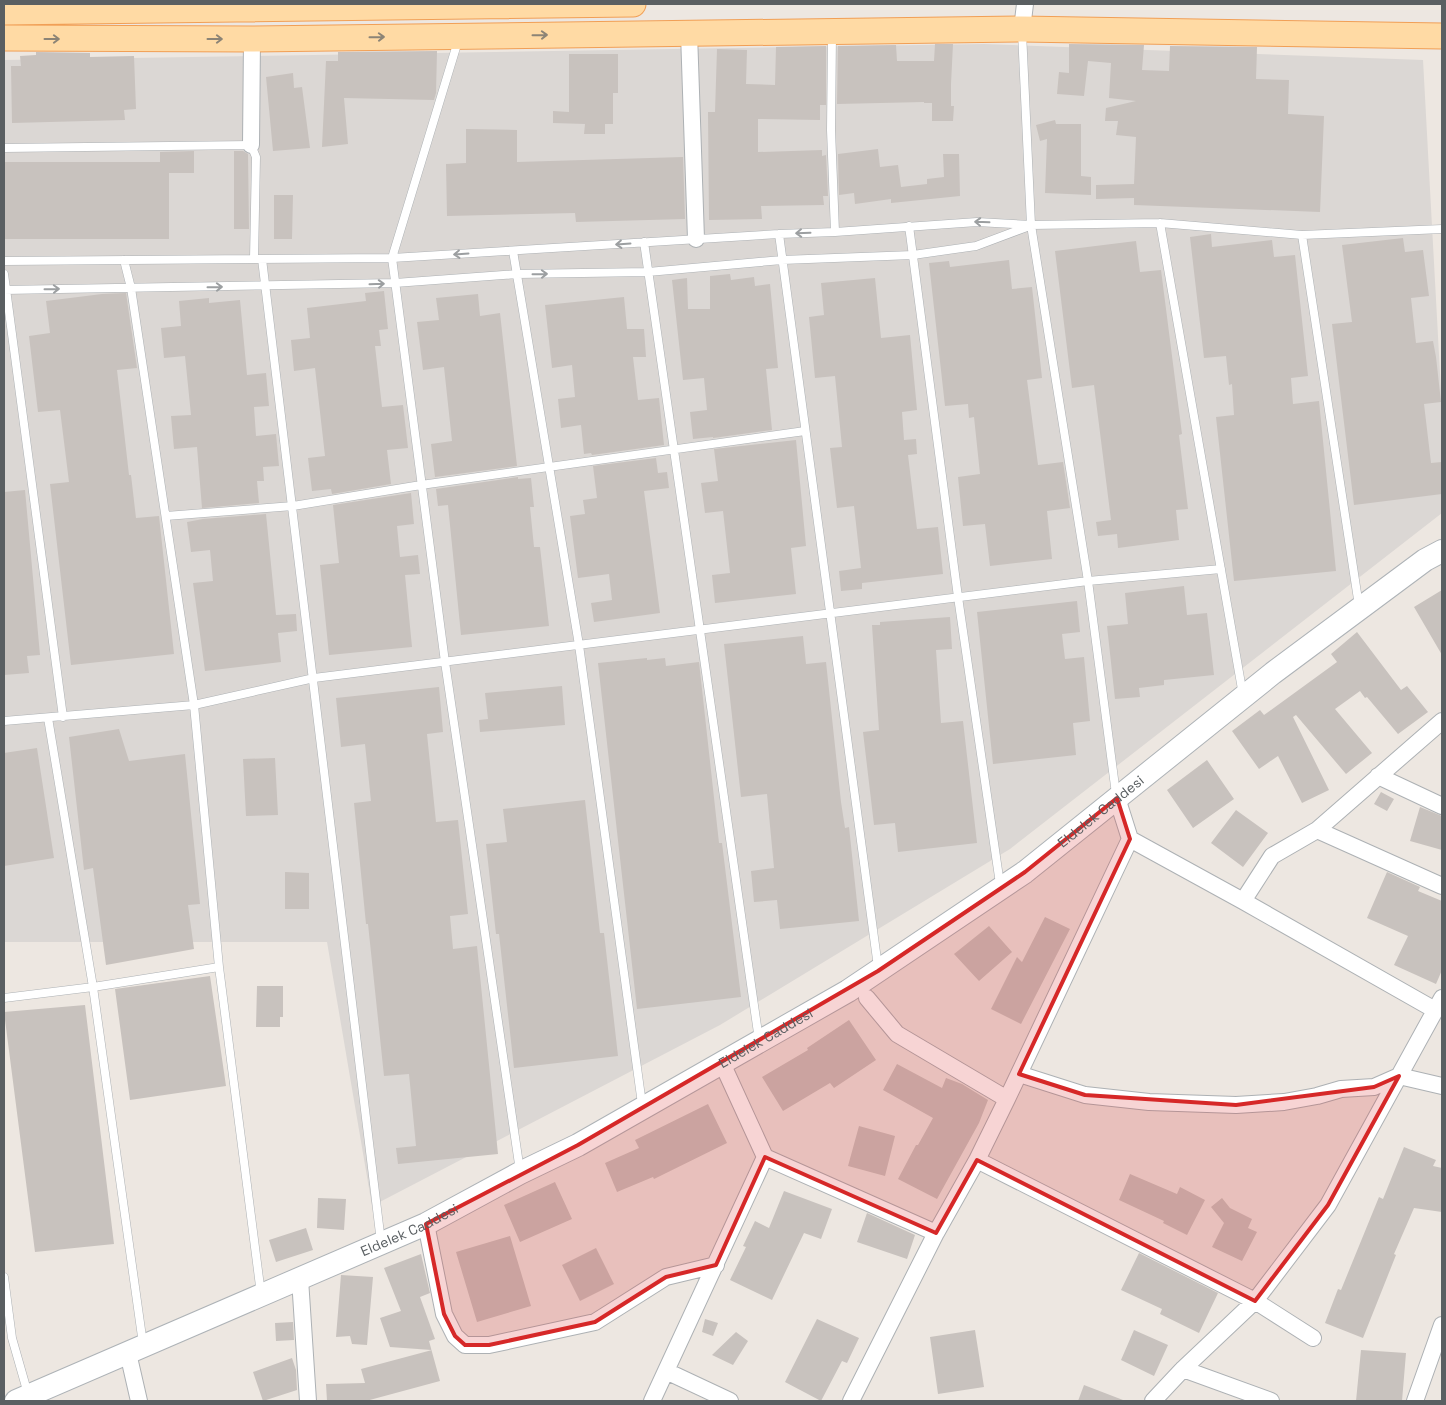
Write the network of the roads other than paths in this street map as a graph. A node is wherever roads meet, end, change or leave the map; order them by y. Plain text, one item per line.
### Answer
1 (633, 4) edge
2 (1025, 4) edge
3 (424, 5) edge
4 (507, 5) edge
5 (318, 6) edge
6 (4, 12) edge
7 (1022, 29) junction
8 (832, 31) junction
9 (689, 33) junction
10 (459, 36) junction
11 (1442, 36) edge
12 (4, 38) edge
13 (252, 39) junction
14 (252, 145) junction
15 (4, 148) edge
16 (1160, 223) junction
17 (1031, 225) junction
18 (909, 226) junction
19 (1442, 229) edge
20 (834, 232) junction
21 (779, 234) junction
22 (1302, 235) junction
23 (696, 239) junction
24 (644, 242) junction
25 (513, 250) junction
26 (913, 255) junction
27 (392, 258) junction
28 (258, 259) junction
29 (124, 260) junction
30 (782, 260) junction
31 (4, 261) edge
32 (648, 272) junction
33 (4, 274) edge
34 (517, 274) junction
35 (395, 283) junction
36 (266, 286) junction
37 (131, 288) junction
38 (5, 290) edge
39 (806, 431) junction
40 (673, 449) junction
41 (550, 468) junction
42 (421, 485) junction
43 (293, 506) junction
44 (166, 516) junction
45 (1442, 551) edge
46 (1221, 568) junction
47 (1088, 581) junction
48 (958, 597) junction
49 (1360, 608) junction
50 (830, 614) junction
51 (699, 630) junction
52 (580, 645) junction
53 (445, 662) junction
54 (314, 678) junction
55 (1243, 697) junction
56 (194, 705) junction
57 (63, 717) junction
58 (48, 718) junction
59 (4, 721) edge
60 (1442, 721) edge
61 (1378, 776) junction
62 (1117, 798) junction
63 (1442, 806) edge
64 (1316, 830) junction
65 (1130, 839) junction
66 (1442, 886) edge
67 (1001, 889) junction
68 (1243, 901) junction
69 (219, 967) junction
70 (878, 971) junction
71 (93, 987) junction
72 (4, 998) edge
73 (867, 998) dead end
74 (1439, 1004) edge
75 (759, 1042) junction
76 (722, 1064) junction
77 (1019, 1074) junction
78 (1399, 1076) junction
79 (1442, 1086) edge
80 (1007, 1099) junction
81 (643, 1109) junction
82 (765, 1158) junction
83 (977, 1160) junction
84 (520, 1173) junction
85 (426, 1224) junction
86 (936, 1234) junction
87 (381, 1244) junction
88 (716, 1265) junction
89 (4, 1276) edge
90 (300, 1279) junction
91 (261, 1296) junction
92 (1255, 1301) junction
93 (1442, 1325) edge
94 (1313, 1338) dead end
95 (135, 1350) junction
96 (1184, 1369) junction
97 (666, 1371) junction
98 (22, 1398) edge
99 (138, 1401) edge
100 (308, 1401) edge
101 (652, 1401) edge
102 (730, 1401) edge
103 (851, 1401) edge
104 (1152, 1401) edge
105 (1272, 1401) edge
106 (1415, 1401) edge

1 - 4 main road
2 - 7 street
3 - 4 main road
3 - 5 main road
5 - 6 main road
7 - 8 main road
7 - 11 main road
7 - 17 lane
8 - 9 main road
8 - 20 lane
10 -> 9 main road
9 - 23 street
13 -> 10 main road
10 - 27 lane
12 -> 13 main road
13 - 14 street
14 - 15 lane
14 - 28 lane
16 - 17 lane
16 - 22 lane
16 - 46 lane
17 -> 18 lane
17 - 26 lane
17 - 47 lane
18 - 20 lane
18 - 26 lane
19 - 22 lane
20 -> 21 lane
21 - 23 lane
21 - 30 lane
22 - 49 lane
23 - 24 lane
24 -> 25 lane
24 - 32 lane
25 -> 27 lane
25 - 34 lane
26 - 30 lane
26 - 48 lane
27 - 28 lane
27 - 35 lane
28 - 29 lane
28 - 36 lane
29 - 31 lane
29 - 37 lane
30 - 32 lane
30 - 39 lane
34 -> 32 lane
32 - 40 lane
33 - 38 lane
34 - 35 lane
34 - 41 lane
36 -> 35 lane
35 - 42 lane
37 -> 36 lane
36 - 43 lane
38 -> 37 lane
37 - 44 lane
38 - 57 lane
39 - 40 lane
39 - 50 lane
40 - 41 lane
40 - 51 lane
41 - 42 lane
41 - 52 lane
42 - 43 lane
42 - 53 lane
43 - 44 lane
43 - 54 lane
44 - 56 lane
45 - 49 street, Eldelek Caddesi
46 - 47 lane
46 - 55 lane
47 - 48 lane
47 - 62 lane
48 - 50 lane
48 - 67 lane
49 - 55 street, Eldelek Caddesi
50 - 51 lane
50 - 70 lane
51 - 52 lane
51 - 75 lane
52 - 53 lane
52 - 81 lane
53 - 54 lane
53 - 84 lane
54 - 56 lane
54 - 87 lane
55 - 62 street, Eldelek Caddesi
56 - 57 lane
56 - 69 lane
57 - 58 lane
58 - 59 lane
58 - 71 lane
60 - 61 street
61 - 63 street
61 - 64 street
62 - 65 street
62 - 67 street, Eldelek Caddesi
64 - 66 street
64 - 68 street
65 - 68 street
65 - 77 street
67 - 70 street, Eldelek Caddesi
68 - 74 street
69 - 71 lane
69 - 91 lane
70 - 75 street, Eldelek Caddesi
71 - 72 lane
71 - 95 lane
73 - 80 street
74 - 78 street
75 - 76 street, Eldelek Caddesi
76 - 81 street, Eldelek Caddesi
76 - 82 street
77 - 78 street
77 - 80 street
78 - 79 street
78 - 92 street
80 - 83 street
81 - 84 street, Eldelek Caddesi
82 - 86 street
82 - 88 street
83 - 86 street
83 - 92 street
84 - 85 street, Eldelek Caddesi
85 - 87 street, Eldelek Caddesi
85 - 88 street
86 - 103 street
87 - 90 street, Eldelek Caddesi
88 - 97 street
89 - 98 lane
90 - 91 street, Eldelek Caddesi
90 - 100 street
91 - 95 street, Eldelek Caddesi
92 - 94 street
92 - 96 street
93 - 106 street
95 - 98 street, Eldelek Caddesi
95 - 99 street
96 - 104 street
96 - 105 street
97 - 101 street
97 - 102 street

